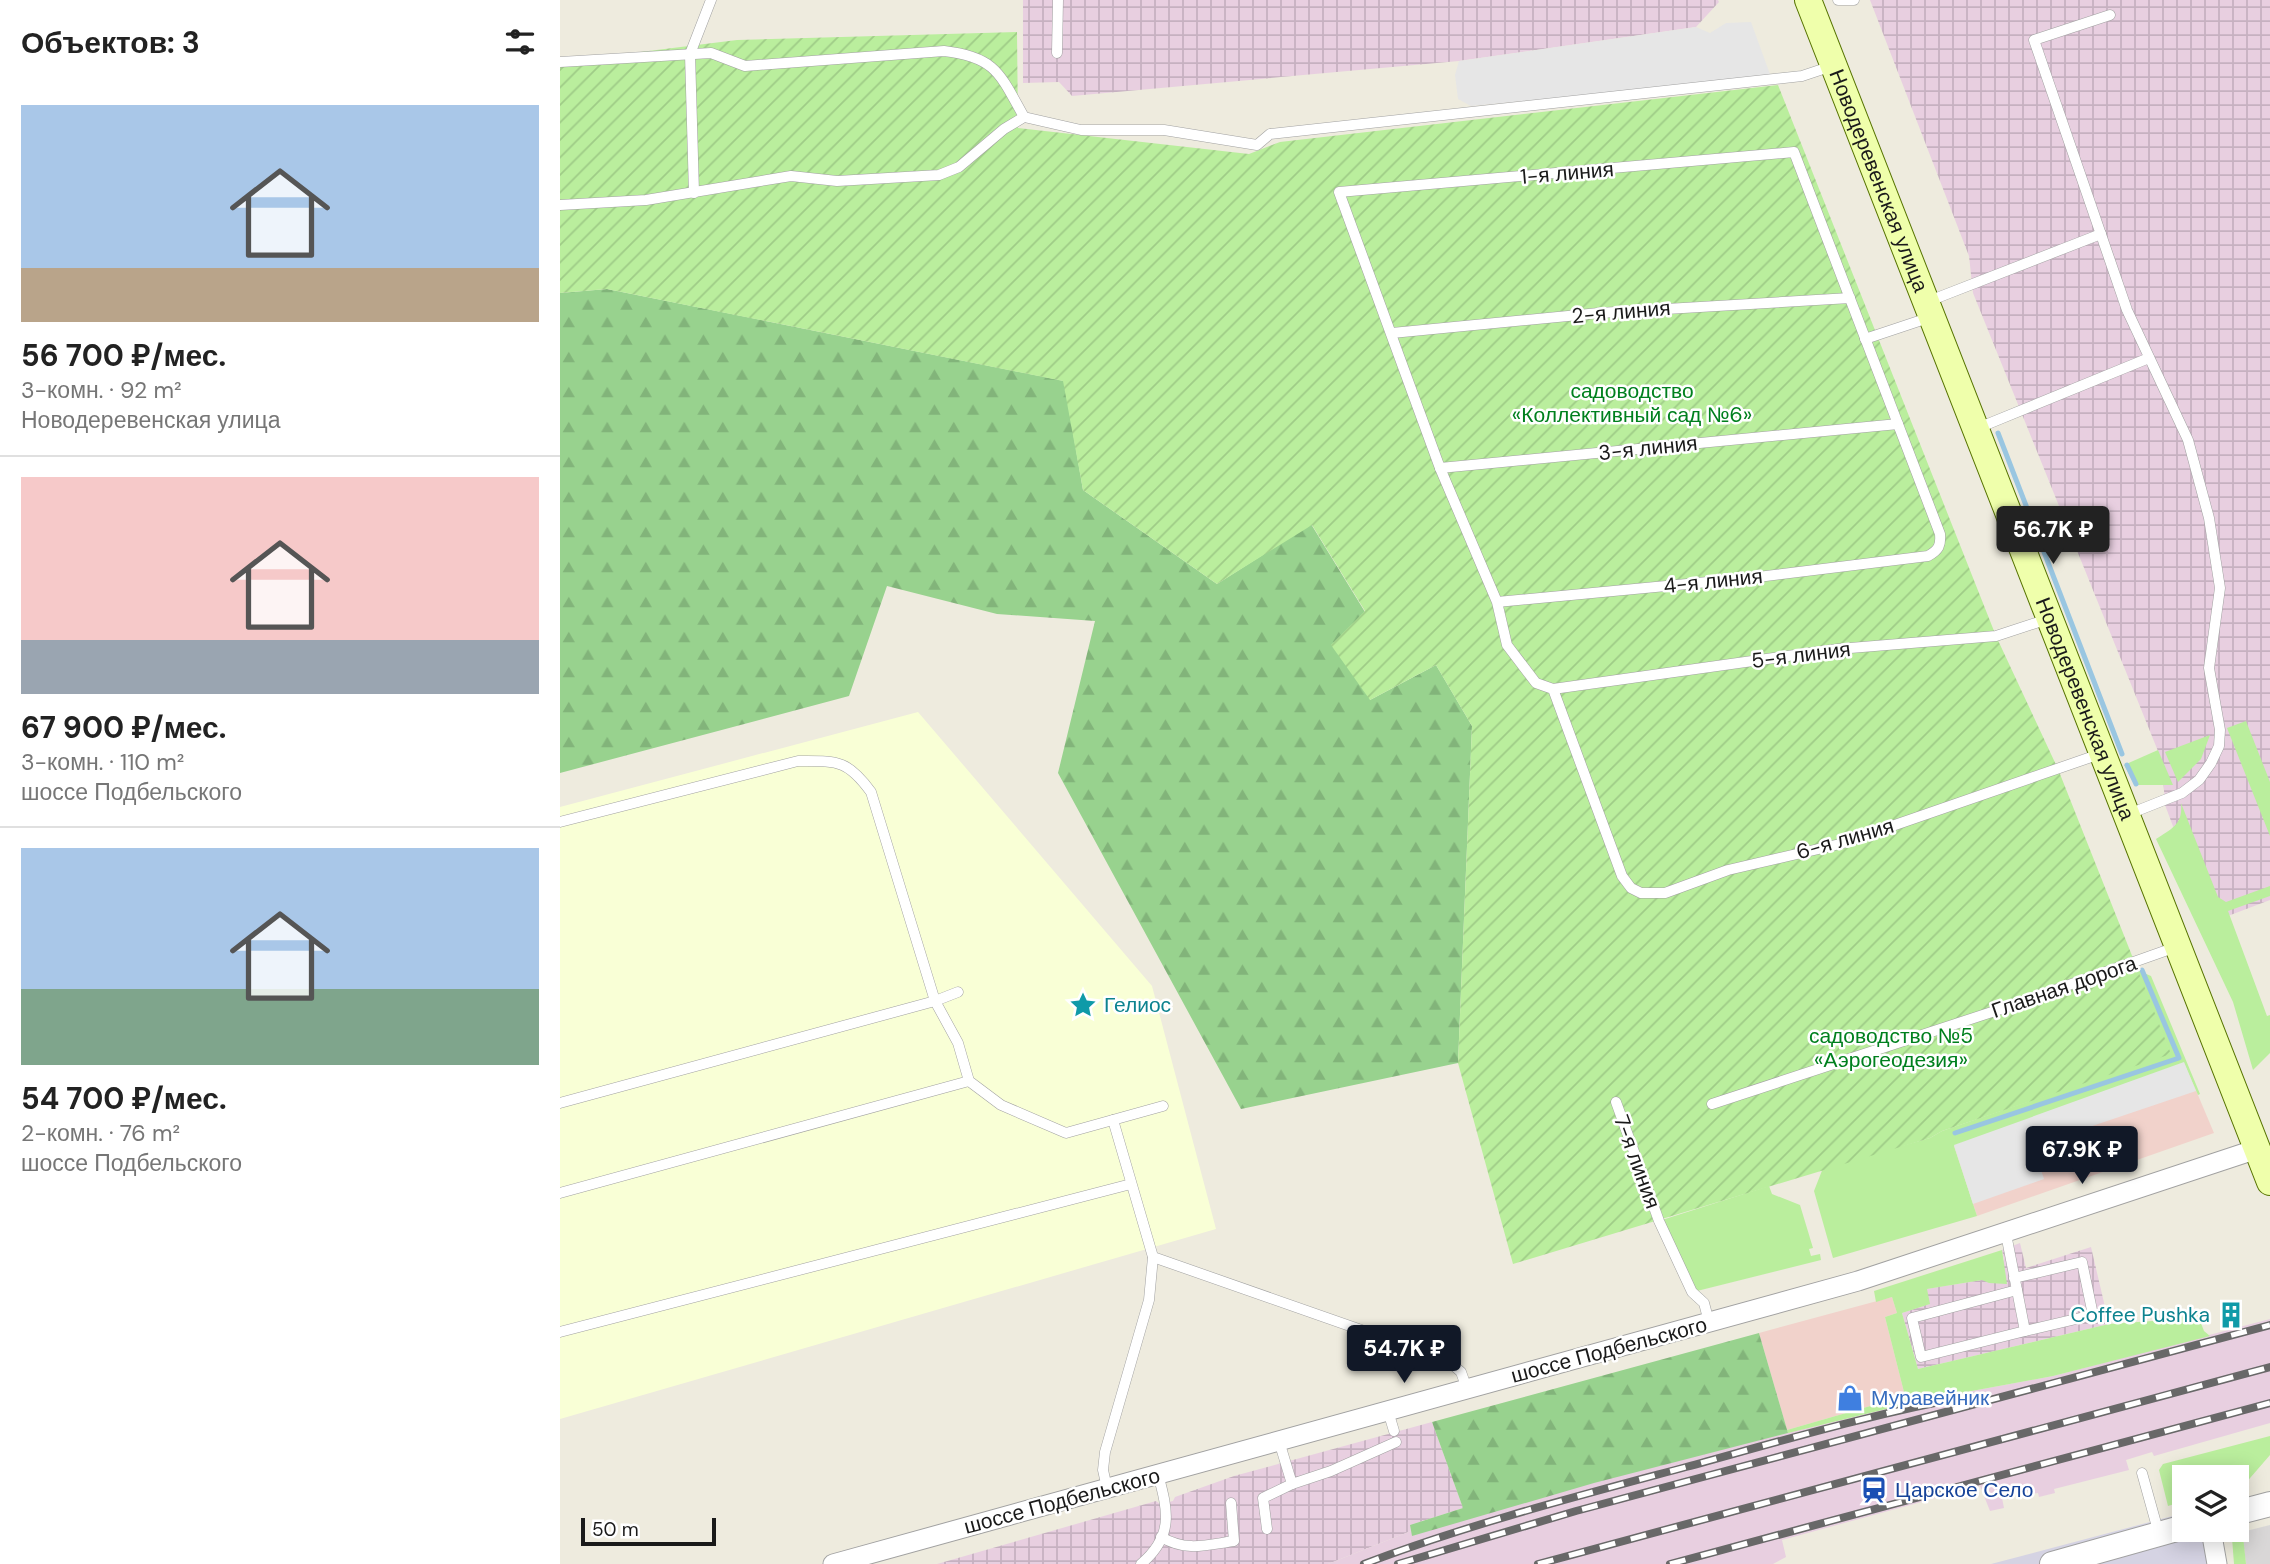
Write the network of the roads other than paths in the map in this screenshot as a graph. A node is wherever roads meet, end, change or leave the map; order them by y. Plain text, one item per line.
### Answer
1 (711, 0) edge
2 (1058, 0) edge
3 (1808, 0) edge
4 (1839, 0) edge
5 (1854, 0) edge
6 (2109, 15) dead end
7 (1057, 53) dead end
8 (690, 54) junction
9 (560, 62) edge
10 (1835, 65) junction
11 (1024, 117) junction
12 (694, 193) junction
13 (560, 205) edge
14 (2101, 234) junction
15 (1850, 298) junction
16 (1928, 309) junction
17 (1392, 333) junction
18 (1865, 339) junction
19 (2149, 358) junction
20 (1898, 424) junction
21 (1975, 429) junction
22 (1440, 468) junction
23 (1497, 602) junction
24 (2048, 619) junction
25 (1553, 689) junction
26 (2100, 754) junction
27 (2125, 815) junction
28 (560, 822) edge
29 (2176, 947) junction
30 (958, 992) dead end
31 (935, 1001) junction
32 (969, 1081) junction
33 (1616, 1102) dead end
34 (560, 1103) edge
35 (1713, 1104) dead end
36 (1163, 1106) dead end
37 (1113, 1120) junction
38 (2263, 1146) edge
39 (2270, 1182) edge
40 (1131, 1184) junction
41 (560, 1193) edge
42 (2006, 1234) junction
43 (1153, 1257) junction
44 (2014, 1278) junction
45 (2017, 1290) junction
46 (1709, 1322) junction
47 (2025, 1331) junction
48 (560, 1332) edge
49 (1467, 1389) junction
50 (1388, 1410) junction
51 (1279, 1441) junction
52 (2141, 1473) dead end
53 (1158, 1474) junction
54 (1292, 1484) junction
55 (1107, 1488) junction
56 (1231, 1503) dead end
57 (2270, 1504) edge
58 (2249, 1510) edge
59 (1267, 1529) dead end
60 (2172, 1530) edge
61 (2159, 1534) junction
62 (1161, 1538) junction
63 (2213, 1542) edge
64 (834, 1564) edge
65 (1142, 1564) edge
66 (2052, 1564) edge
67 (2217, 1564) edge

1 - 8 lane
2 - 7 lane
3 - 10 main road, Новодеревенская улица
4 - 5 lane
6 - 14 lane
8 - 9 lane
8 - 11 lane
8 - 12 lane
10 - 11 lane
10 - 16 main road, Новодеревенская улица
11 - 12 lane
12 - 13 lane
14 - 16 lane
14 - 19 lane
15 - 17 lane, 2-я линия
15 - 17 lane, 1-я линия
15 - 18 lane
16 - 18 lane
16 - 21 main road, Новодеревенская улица
17 - 22 lane
18 - 20 lane
19 - 21 lane
19 - 27 lane
20 - 22 lane, 3-я линия
20 - 23 lane, 4-я линия
21 - 24 main road, Новодеревенская улица
22 - 23 lane
23 - 25 lane
24 - 25 lane, 5-я линия
24 - 26 main road, Новодеревенская улица
25 - 26 lane, 6-я линия
26 - 27 main road, Новодеревенская улица
27 - 29 main road, Новодеревенская улица
28 - 31 lane
29 - 35 lane, Главная дорога
29 - 38 main road, Новодеревенская улица
30 - 31 lane
31 - 32 lane
31 - 34 lane
32 - 37 lane
32 - 41 lane
33 - 46 lane, 7-я линия
36 - 37 lane
37 - 40 lane
38 - 39 main road, Новодеревенская улица
38 - 42 street, шоссе Подбельского
40 - 43 lane
40 - 48 lane
42 - 44 lane
42 - 46 street, шоссе Подбельского
43 - 49 lane
43 - 55 lane
44 - 45 lane
44 - 47 lane
45 - 47 lane
45 - 47 lane
46 - 49 street, шоссе Подбельского
49 - 50 street, шоссе Подбельского
50 - 51 street, шоссе Подбельского
50 - 54 lane
51 - 53 street, шоссе Подбельского
51 - 54 lane
52 - 61 lane
53 - 55 street, шоссе Подбельского
53 - 62 lane
54 - 59 lane
55 - 64 street, шоссе Подбельского
56 - 62 lane
57 - 58 street
60 - 61 street
61 - 66 street
62 - 65 lane
63 - 67 street

